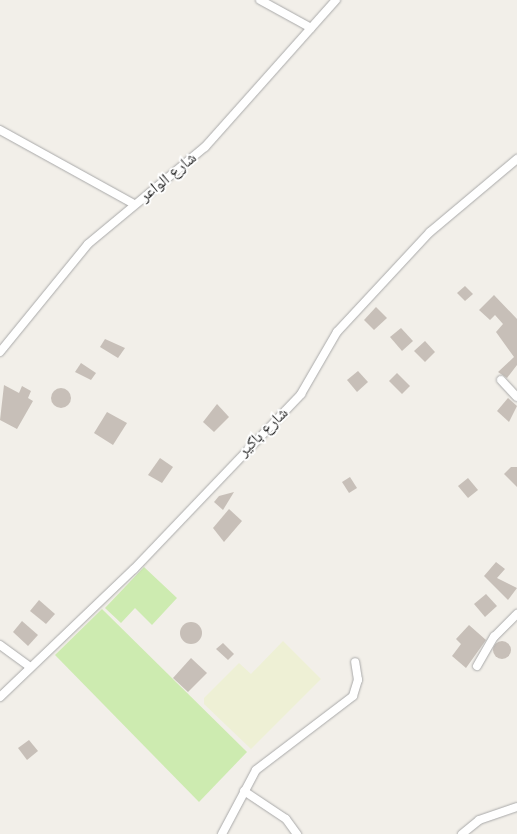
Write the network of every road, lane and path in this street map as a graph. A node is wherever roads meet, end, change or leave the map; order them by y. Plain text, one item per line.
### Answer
1 (260, 0) edge
2 (336, 0) edge
3 (311, 28) junction
4 (0, 130) edge
5 (517, 159) edge
6 (134, 204) junction
7 (0, 352) edge
8 (501, 380) dead end
9 (517, 396) edge
10 (517, 614) edge
11 (0, 645) edge
12 (355, 662) dead end
13 (28, 665) junction
14 (477, 666) dead end
15 (0, 697) edge
16 (244, 791) junction
17 (517, 807) edge
18 (290, 823) junction
19 (222, 834) edge
20 (288, 834) edge
21 (297, 834) edge
22 (462, 834) edge

1 - 3 street
2 - 3 street, شارع الواعر
3 - 6 street, شارع الواعر
4 - 6 street
5 - 13 street, شارع باكير
6 - 7 street, شارع الواعر
8 - 9 street
10 - 14 street
11 - 13 street
12 - 16 street
13 - 15 street, شارع باكير
16 - 18 street
16 - 19 street
17 - 22 street
18 - 20 street
18 - 21 street

